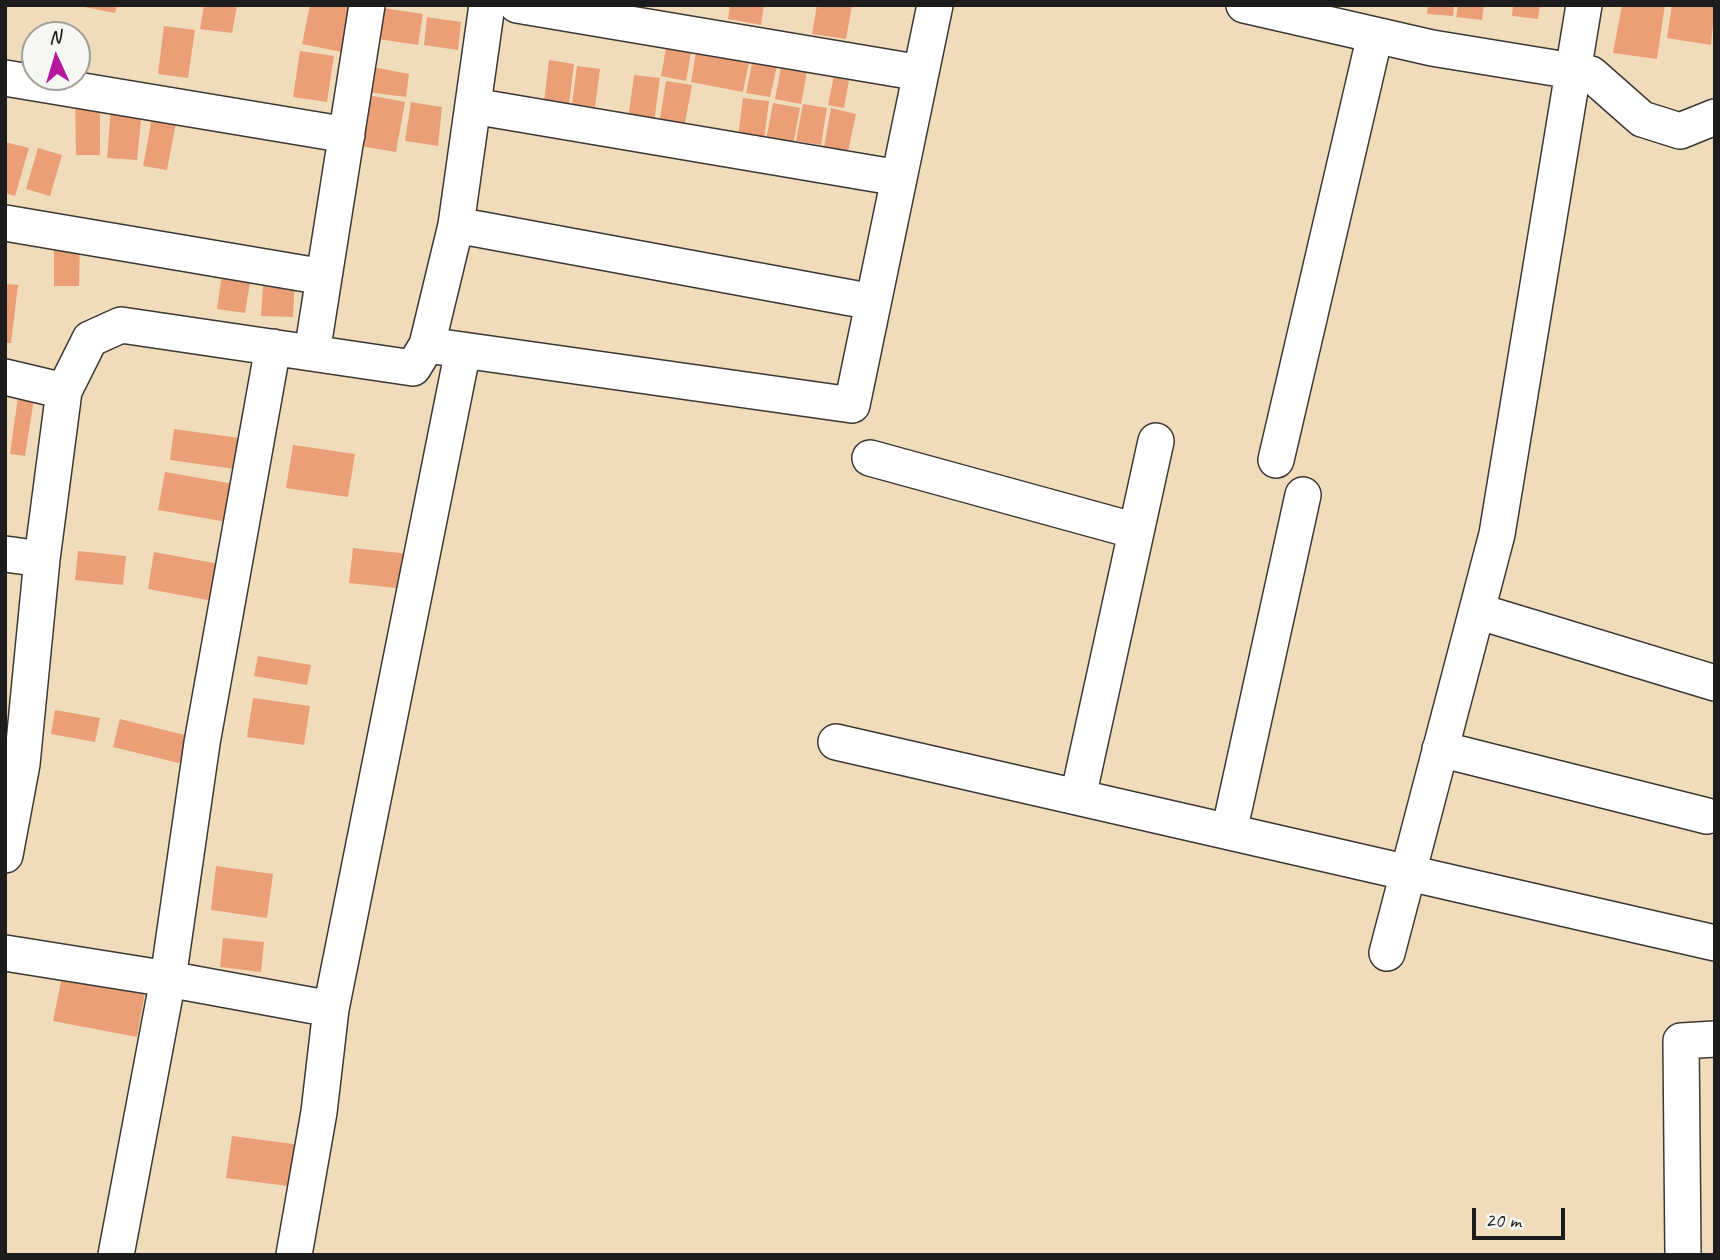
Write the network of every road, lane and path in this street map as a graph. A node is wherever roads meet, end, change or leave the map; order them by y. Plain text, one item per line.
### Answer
1 (368, 5) edge
2 (487, 5) edge
3 (517, 5) edge
4 (935, 5) edge
5 (1244, 5) edge
6 (1584, 5) edge
7 (1376, 35) junction
8 (1573, 71) junction
9 (922, 73) junction
10 (5, 78) edge
11 (473, 106) junction
12 (1715, 117) edge
13 (347, 135) junction
14 (899, 178) junction
15 (5, 223) edge
16 (456, 225) junction
17 (324, 277) junction
18 (873, 302) junction
19 (427, 345) junction
20 (273, 347) junction
21 (463, 350) junction
22 (312, 353) junction
23 (5, 377) edge
24 (64, 391) junction
25 (1156, 441) dead end
26 (870, 458) dead end
27 (1276, 460) dead end
28 (1303, 495) dead end
29 (1136, 531) junction
30 (5, 554) edge
31 (42, 559) junction
32 (1477, 611) junction
33 (1715, 683) edge
34 (836, 742) dead end
35 (1440, 749) junction
36 (1078, 797) junction
37 (1707, 816) dead end
38 (1229, 832) junction
39 (5, 855) edge
40 (1408, 872) junction
41 (1715, 943) edge
42 (5, 953) edge
43 (1387, 953) dead end
44 (169, 979) junction
45 (331, 1009) junction
46 (1715, 1039) edge
47 (116, 1255) edge
48 (294, 1255) edge
49 (1683, 1255) edge

1 - 13 street
2 - 11 street
3 - 9 street
4 - 9 street
5 - 7 street
6 - 8 street
7 - 8 street
7 - 27 street
8 - 12 street
8 - 32 street
9 - 14 street
10 - 13 street
11 - 14 street
11 - 16 street
13 - 17 street
14 - 18 street
15 - 17 street
16 - 18 street
16 - 19 street
17 - 22 street
18 - 21 street
19 - 21 street
19 - 22 street
20 - 22 street
20 - 24 street
20 - 44 street
21 - 45 street
23 - 24 street
24 - 31 street
25 - 29 street
26 - 29 street
28 - 38 street
29 - 36 street
30 - 31 street
31 - 39 street
32 - 33 street
32 - 35 street
34 - 36 street
35 - 37 street
35 - 40 street
36 - 38 street
38 - 40 street
40 - 41 street
40 - 43 street
42 - 44 street
44 - 45 street
44 - 47 street
45 - 48 street
46 - 49 street

